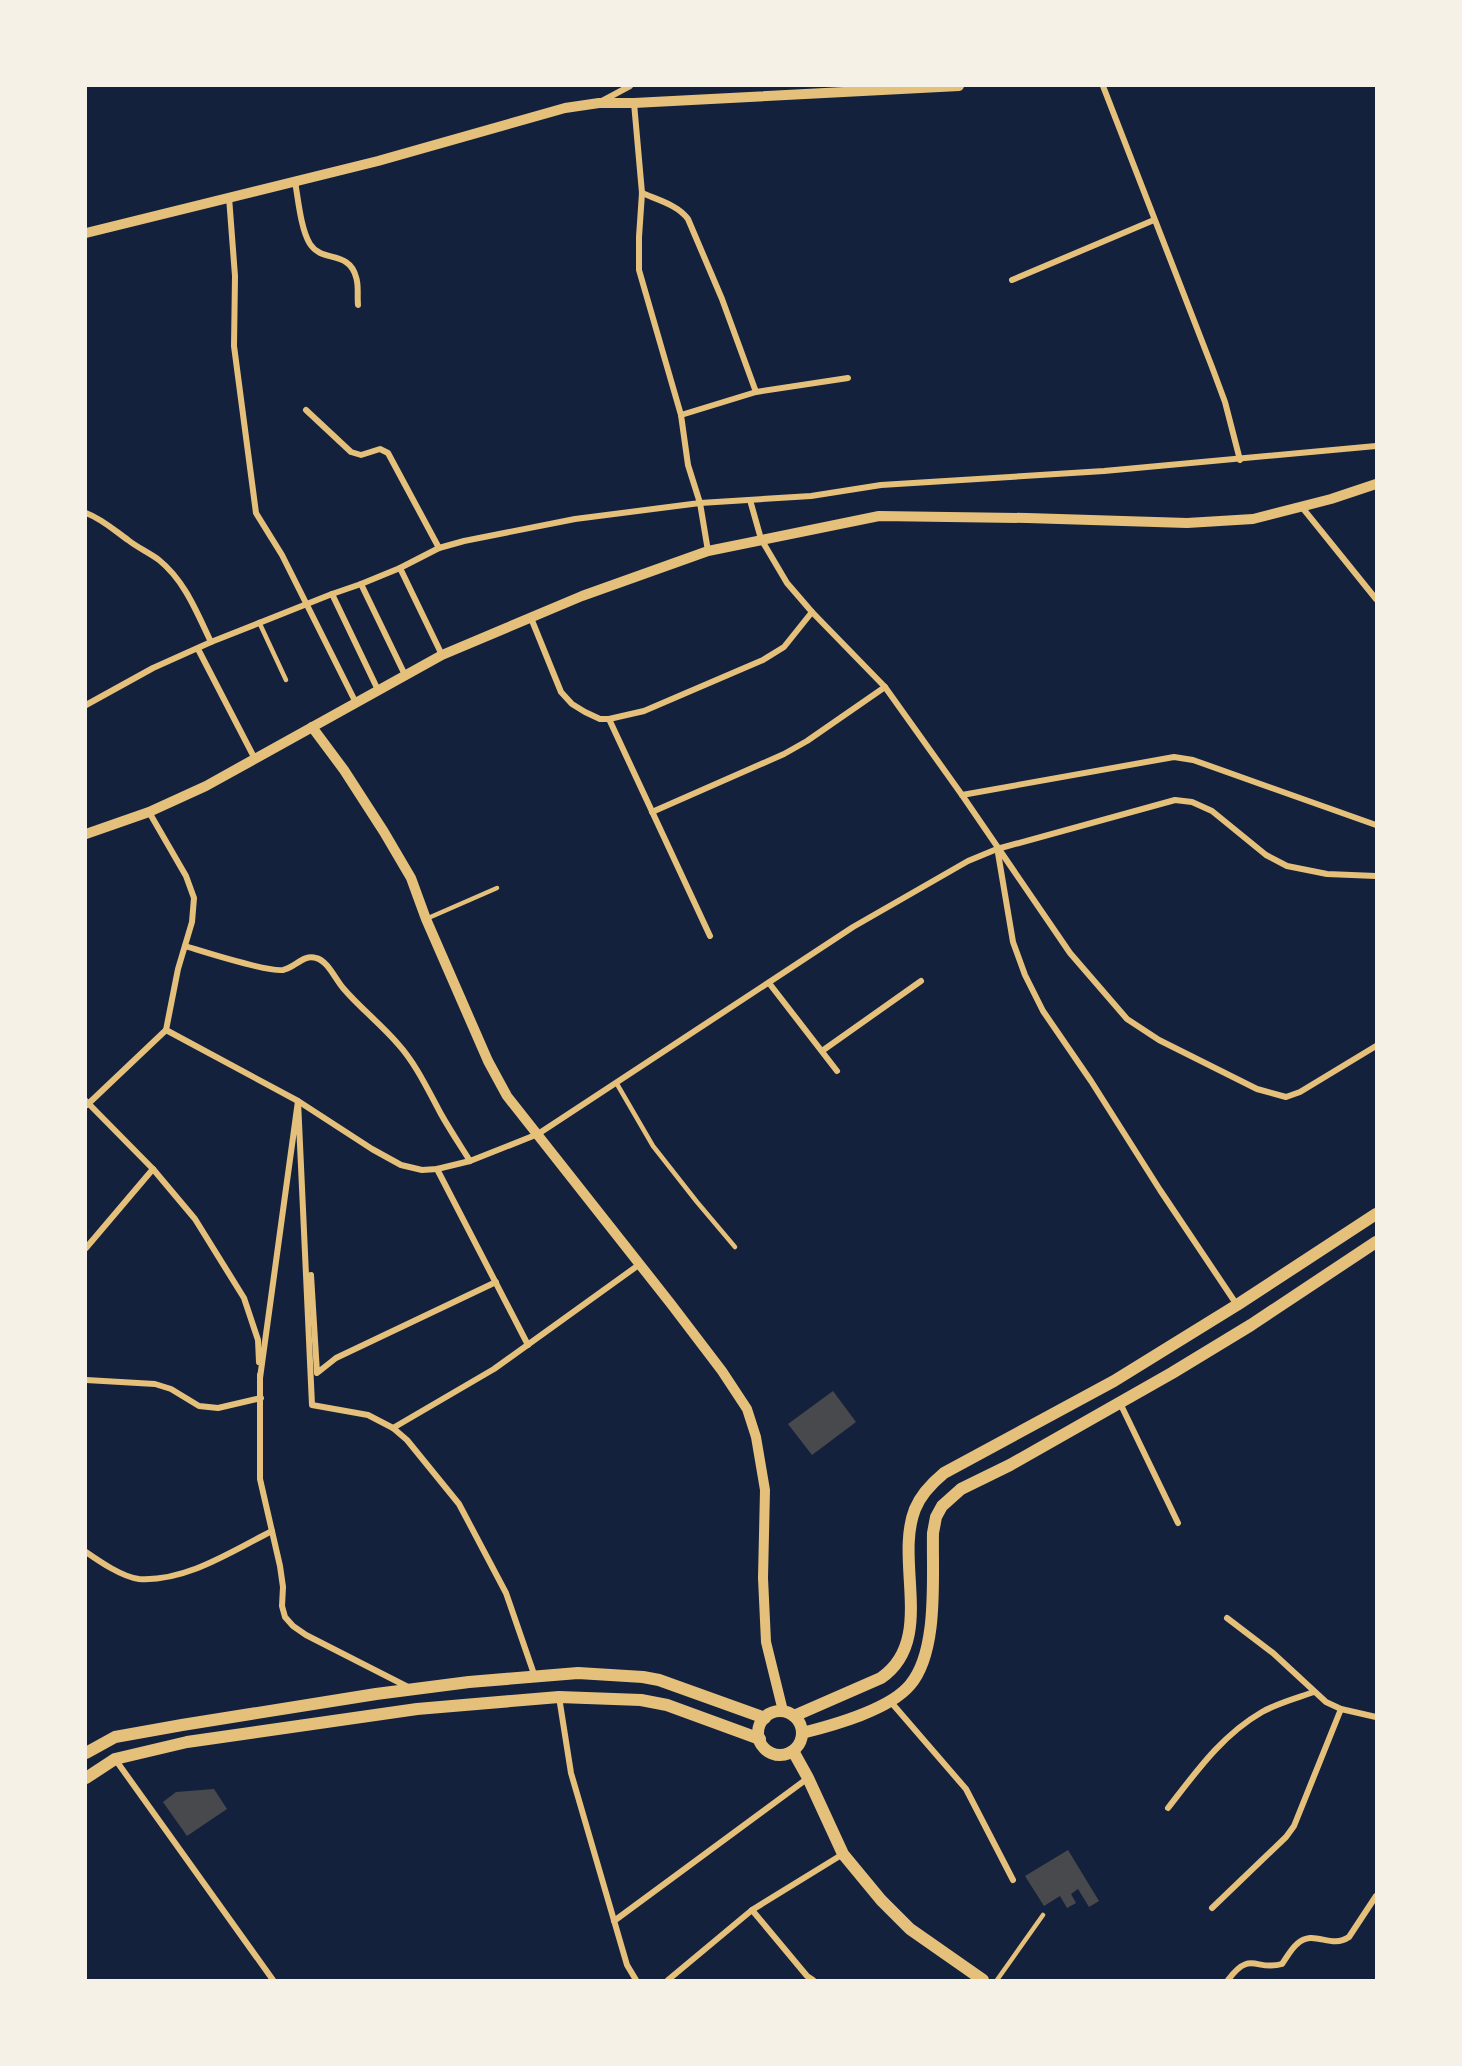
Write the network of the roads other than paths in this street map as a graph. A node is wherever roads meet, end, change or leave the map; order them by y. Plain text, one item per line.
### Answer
1 (630, 86) edge
2 (958, 86) edge
3 (1103, 86) edge
4 (599, 103) junction
5 (634, 104) junction
6 (295, 181) junction
7 (642, 193) junction
8 (229, 197) junction
9 (1154, 220) junction
10 (86, 233) edge
11 (1012, 280) dead end
12 (358, 305) dead end
13 (848, 378) dead end
14 (756, 392) junction
15 (306, 410) dead end
16 (681, 415) junction
17 (1377, 446) edge
18 (1240, 460) junction
19 (1377, 484) edge
20 (750, 500) junction
21 (700, 503) junction
22 (1301, 506) junction
23 (86, 513) edge
24 (761, 539) junction
25 (439, 548) junction
26 (708, 551) junction
27 (399, 568) junction
28 (361, 584) junction
29 (332, 594) junction
30 (1377, 599) edge
31 (307, 604) junction
32 (812, 612) junction
33 (531, 618) junction
34 (259, 622) junction
35 (211, 642) junction
36 (198, 649) junction
37 (442, 655) junction
38 (405, 675) junction
39 (285, 680) dead end
40 (885, 687) junction
41 (378, 690) junction
42 (356, 703) junction
43 (86, 705) edge
44 (609, 719) junction
45 (312, 727) junction
46 (255, 759) junction
47 (962, 795) junction
48 (149, 812) junction
49 (652, 812) junction
50 (1377, 825) edge
51 (86, 834) edge
52 (997, 849) junction
53 (1377, 876) edge
54 (497, 888) dead end
55 (426, 919) junction
56 (710, 936) dead end
57 (185, 946) junction
58 (921, 981) dead end
59 (769, 983) junction
60 (166, 1030) junction
61 (1377, 1046) edge
62 (822, 1051) junction
63 (837, 1071) dead end
64 (617, 1084) junction
65 (298, 1101) junction
66 (87, 1104) edge
67 (538, 1134) junction
68 (470, 1161) junction
69 (153, 1169) junction
70 (437, 1169) junction
71 (1377, 1214) edge
72 (1377, 1242) edge
73 (735, 1247) dead end
74 (86, 1248) edge
75 (640, 1264) junction
76 (496, 1282) junction
77 (1237, 1305) junction
78 (528, 1345) junction
79 (260, 1378) junction
80 (86, 1380) edge
81 (261, 1398) junction
82 (1120, 1403) junction
83 (393, 1428) junction
84 (1178, 1523) dead end
85 (272, 1531) junction
86 (86, 1552) edge
87 (1227, 1618) dead end
88 (535, 1677) junction
89 (414, 1689) junction
90 (1314, 1692) junction
91 (559, 1697) junction
92 (890, 1701) junction
93 (1341, 1709) junction
94 (789, 1714) junction
95 (1377, 1717) edge
96 (765, 1718) junction
97 (802, 1733) junction
98 (759, 1740) junction
99 (792, 1751) junction
100 (86, 1753) edge
101 (115, 1759) junction
102 (86, 1778) edge
103 (808, 1778) junction
104 (1168, 1808) dead end
105 (843, 1854) junction
106 (1013, 1880) dead end
107 (1377, 1896) edge
108 (1212, 1908) dead end
109 (752, 1910) junction
110 (1042, 1916) dead end
111 (614, 1921) junction
112 (273, 1980) edge
113 (636, 1980) edge
114 (668, 1980) edge
115 (813, 1980) edge
116 (983, 1980) edge
117 (998, 1980) edge
118 (1228, 1980) edge

1 - 4 street
2 - 5 street
3 - 9 street
4 - 5 street
4 - 6 street
5 - 7 street
6 - 8 street
6 - 12 street
7 - 14 street
7 - 16 street
8 - 10 street
8 - 31 street
9 - 11 street
9 - 18 street
13 - 14 street
14 - 16 street
15 - 25 street
16 - 21 street
17 - 18 street
18 - 20 street
19 - 22 street
20 - 21 street
20 - 24 street
21 - 25 street
21 - 26 street
22 - 24 street
22 - 30 street
23 - 35 street
24 - 26 street
24 - 32 street
25 - 27 street
26 - 33 street
27 - 28 street
27 - 37 street
28 - 29 street
28 - 38 street
29 - 31 street
29 - 41 street
31 - 34 street
31 - 42 street
32 - 40 street
32 - 44 street
33 - 37 street
33 - 44 street
34 - 35 street
34 - 39 lane
35 - 36 street
36 - 43 street
36 - 46 street
37 - 38 street
38 - 41 street
40 - 47 street
40 - 49 street
41 - 42 street
42 - 45 street
44 - 49 street
45 - 46 street
45 - 55 street
46 - 48 street
47 - 50 street
47 - 52 street
48 - 51 street
48 - 57 street
49 - 56 street
52 - 53 street
52 - 59 street
52 - 61 street
52 - 77 street
54 - 55 lane
55 - 67 street
57 - 60 street
57 - 68 street
58 - 62 street
59 - 62 street
59 - 64 street
60 - 65 street
60 - 66 street
62 - 63 street
64 - 67 street
64 - 73 lane
65 - 70 street
65 - 76 street
65 - 79 street
65 - 83 street
66 - 69 street
67 - 68 street
67 - 75 street
68 - 70 street
69 - 74 street
69 - 79 street
70 - 76 street
71 - 77 main road
72 - 82 main road
75 - 78 street
75 - 94 street
76 - 78 street
77 - 94 main road
78 - 83 street
79 - 81 street
80 - 81 street
81 - 85 street
82 - 84 street
82 - 92 main road
83 - 88 street
85 - 86 street
85 - 89 street
87 - 90 street
88 - 89 main road
88 - 96 main road
89 - 100 main road
90 - 93 street
90 - 104 street
91 - 98 main road
91 - 101 main road
91 - 111 street
92 - 97 main road
92 - 106 street
93 - 95 street
93 - 108 street
94 - 96 main road
94 - 97 main road
96 - 98 main road
97 - 99 main road
98 - 99 main road
99 - 103 main road
101 - 102 main road
101 - 112 street
103 - 105 main road
103 - 111 street
105 - 109 street
105 - 116 main road
107 - 118 street
109 - 114 street
109 - 115 street
110 - 117 lane
111 - 113 street

